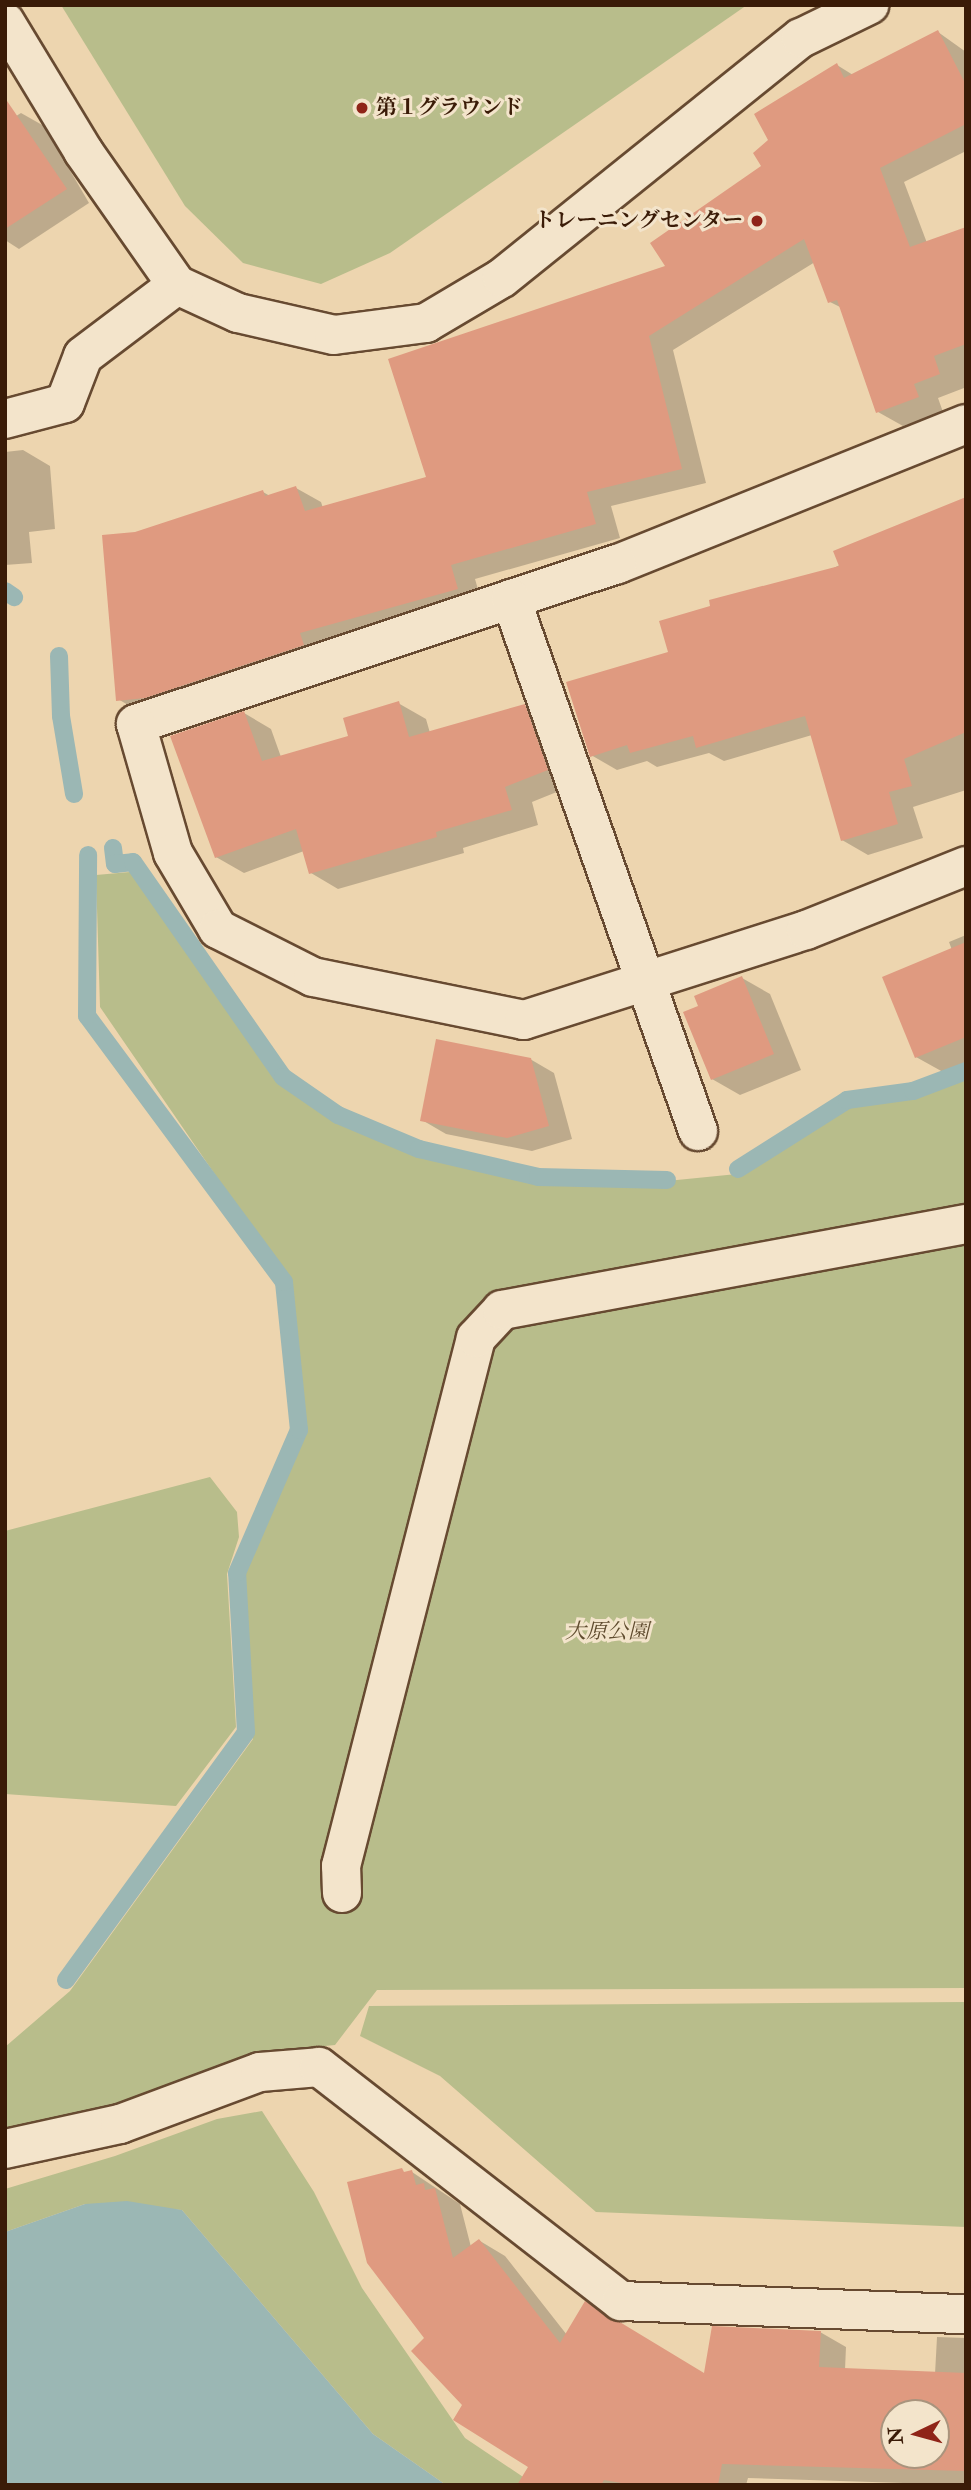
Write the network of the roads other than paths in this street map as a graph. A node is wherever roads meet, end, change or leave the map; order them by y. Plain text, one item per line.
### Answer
1 (869, 5) edge
2 (5, 22) edge
3 (177, 285) junction
4 (5, 419) edge
5 (966, 424) edge
6 (511, 599) junction
7 (966, 866) edge
8 (642, 982) junction
9 (698, 1131) dead end
10 (966, 1224) edge
11 (342, 1892) dead end
12 (5, 2149) edge
13 (966, 2314) edge

1 - 3 street
2 - 3 street
3 - 4 street
5 - 6 street
6 - 8 street
6 - 8 street
7 - 8 street
8 - 9 street
10 - 11 street
12 - 13 street

